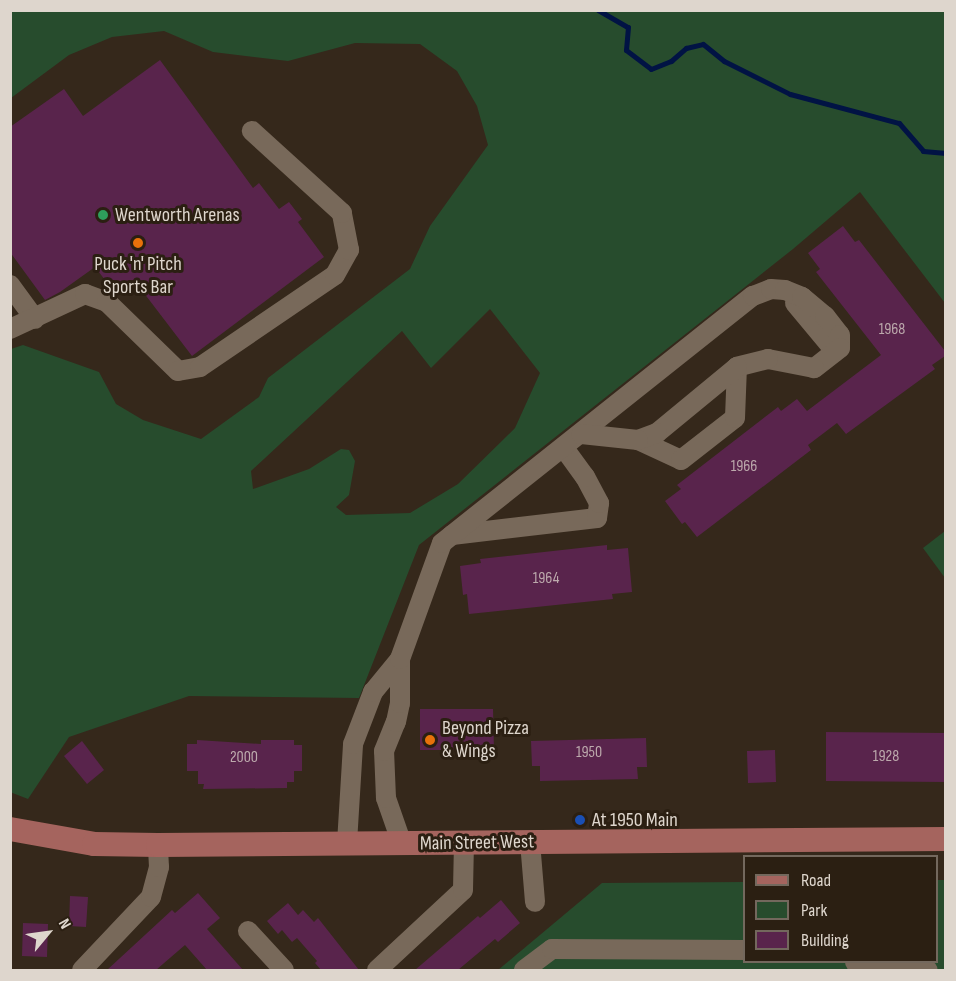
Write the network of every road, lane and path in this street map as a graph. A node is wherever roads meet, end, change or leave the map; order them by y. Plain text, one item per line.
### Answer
1 (252, 131) dead end
2 (10, 285) edge
3 (784, 290) junction
4 (35, 319) junction
5 (10, 329) edge
6 (830, 345) dead end
7 (737, 367) junction
8 (581, 434) junction
9 (638, 440) junction
10 (564, 448) junction
11 (584, 509) dead end
12 (527, 526) junction
13 (452, 535) junction
14 (400, 659) junction
15 (10, 829) edge
16 (945, 838) edge
17 (464, 842) junction
18 (530, 842) junction
19 (347, 843) junction
20 (402, 844) junction
21 (158, 845) junction
22 (535, 903) dead end
23 (248, 931) dead end
24 (743, 950) edge
25 (864, 963) edge
26 (82, 970) edge
27 (284, 970) edge
28 (377, 970) edge
29 (524, 970) edge
30 (928, 970) edge

1 - 4 lane
2 - 4 lane
3 - 6 lane
3 - 7 lane
3 - 8 lane
4 - 5 lane
7 - 9 lane
7 - 9 lane
8 - 9 lane
8 - 10 lane
10 - 12 lane
10 - 13 lane
11 - 12 lane
12 - 13 lane
13 - 14 lane
14 - 19 lane
14 - 20 lane
15 - 21 main road, Main Street West
16 - 18 main road, Main Street West
17 - 18 main road, Main Street West
17 - 20 main road, Main Street West
17 - 28 lane
18 - 22 lane
19 - 20 main road, Main Street West
19 - 21 main road, Main Street West
21 - 26 lane
23 - 27 lane
24 - 29 lane
25 - 30 lane

